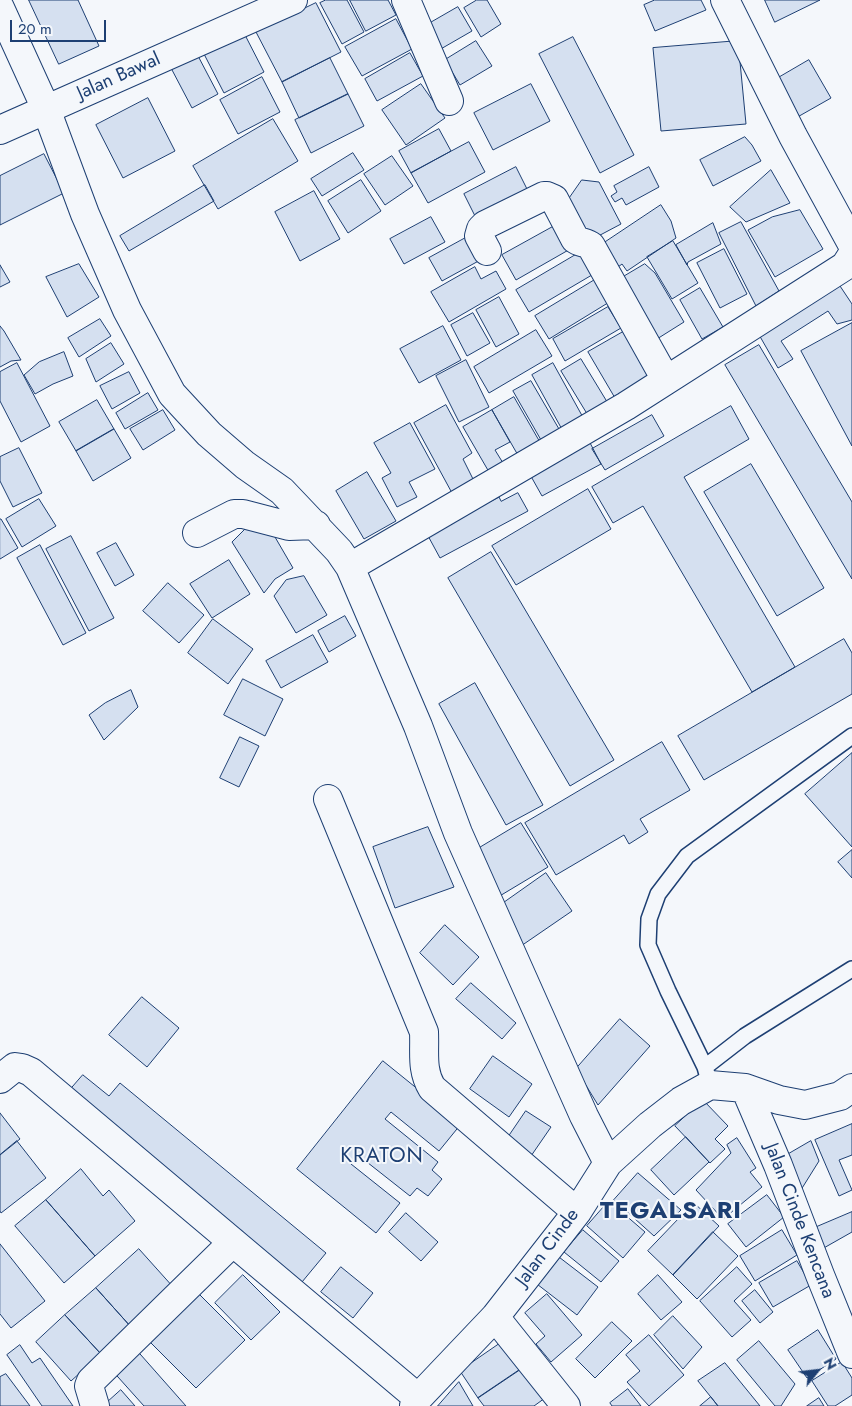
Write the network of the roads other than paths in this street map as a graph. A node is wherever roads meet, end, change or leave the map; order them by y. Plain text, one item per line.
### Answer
1 (293, 0) edge
2 (406, 0) edge
3 (725, 0) edge
4 (0, 8) edge
5 (449, 101) dead end
6 (58, 104) junction
7 (0, 130) edge
8 (852, 244) edge
9 (487, 251) dead end
10 (852, 256) edge
11 (666, 380) junction
12 (305, 526) junction
13 (197, 533) dead end
14 (350, 567) junction
15 (852, 736) edge
16 (328, 799) dead end
17 (852, 969) edge
18 (708, 1076) junction
19 (0, 1078) edge
20 (745, 1088) junction
21 (852, 1088) edge
22 (608, 1163) junction
23 (577, 1212) junction
24 (233, 1242) junction
25 (495, 1317) junction
26 (852, 1354) edge
27 (416, 1402) edge
28 (96, 1406) edge
29 (566, 1406) edge

1 - 6 street, Jalan Bawal
2 - 5 street
3 - 8 street
4 - 6 street
6 - 7 street, Jalan Bawal
6 - 12 street
9 - 11 street
10 - 11 street
11 - 14 street
12 - 13 street
12 - 14 street
14 - 22 street
15 - 18 lane
16 - 23 street
17 - 18 lane
18 - 20 street
18 - 22 street, Jalan Cinde
19 - 24 street
20 - 21 street
20 - 26 street, Jalan Cinde Kencana
22 - 23 street, Jalan Cinde
23 - 25 street, Jalan Cinde
24 - 27 street
24 - 28 street
25 - 27 street, Jalan Cinde
25 - 29 street

